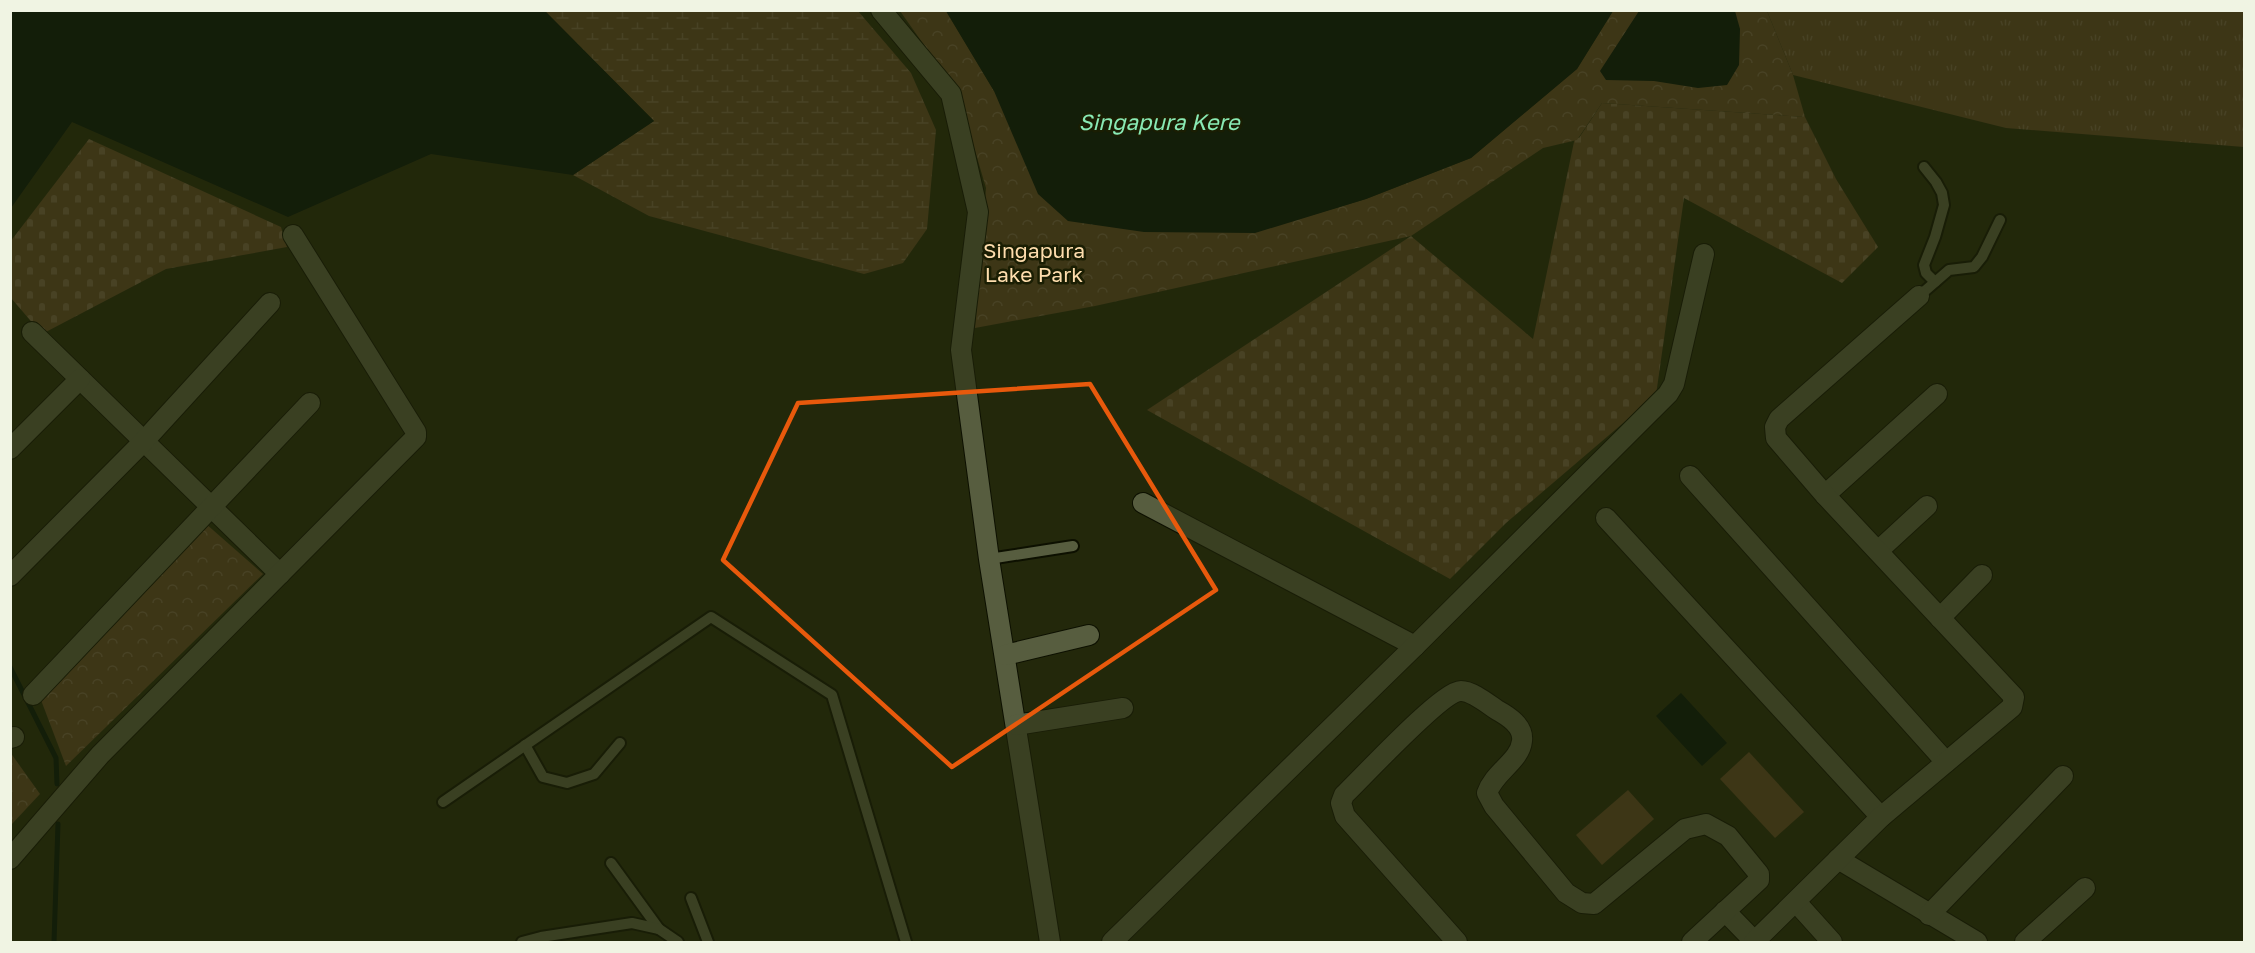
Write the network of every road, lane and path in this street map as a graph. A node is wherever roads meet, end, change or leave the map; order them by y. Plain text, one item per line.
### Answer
1 (881, 10) edge
2 (1924, 167) dead end
3 (2000, 220) dead end
4 (293, 235) dead end
5 (1704, 254) dead end
6 (1935, 282) junction
7 (1919, 296) joint
8 (270, 303) dead end
9 (32, 332) dead end
10 (80, 379) junction
11 (1937, 394) dead end
12 (310, 403) dead end
13 (144, 441) junction
14 (10, 449) edge
15 (1690, 476) dead end
16 (1825, 495) junction
17 (1143, 503) dead end
18 (1927, 506) dead end
19 (212, 507) junction
20 (1606, 518) dead end
21 (1073, 546) dead end
22 (1878, 551) junction
23 (989, 559) junction
24 (280, 574) junction
25 (1982, 575) dead end
26 (10, 576) edge
27 (1940, 618) junction
28 (1089, 635) dead end
29 (1415, 646) junction
30 (1005, 655) junction
31 (33, 695) dead end
32 (1123, 708) dead end
33 (1016, 725) junction
34 (620, 743) dead end
35 (525, 745) junction
36 (1946, 762) junction
37 (2063, 776) dead end
38 (443, 802) dead end
39 (1881, 817) junction
40 (10, 859) edge
41 (1838, 859) junction
42 (611, 863) dead end
43 (2085, 888) dead end
44 (692, 898) dead end
45 (1796, 902) junction
46 (1725, 911) junction
47 (1929, 915) junction
48 (659, 929) junction
49 (1701, 940) edge
50 (522, 942) edge
51 (678, 942) edge
52 (708, 942) edge
53 (906, 942) edge
54 (1050, 942) edge
55 (1112, 942) edge
56 (1457, 942) edge
57 (1755, 942) edge
58 (1832, 942) edge
59 (1977, 942) edge
60 (2025, 942) edge

1 - 23 street
2 - 6 lane
3 - 6 lane
4 - 24 street
5 - 29 street
6 - 7 lane
7 - 16 street
8 - 13 street
9 - 10 street
10 - 13 street
10 - 14 street
11 - 16 street
12 - 19 street
13 - 19 street
13 - 26 street
15 - 36 street
16 - 22 street
17 - 29 street
18 - 22 street
19 - 24 street
19 - 31 street
20 - 39 street
21 - 23 lane
22 - 27 street
23 - 30 street
24 - 40 street
25 - 27 street
27 - 36 street
28 - 30 street
29 - 55 street
30 - 33 street
32 - 33 street
33 - 54 street
34 - 35 lane
35 - 38 lane
35 - 53 lane
36 - 39 street
37 - 47 street
39 - 41 street
41 - 45 street
41 - 47 street
42 - 48 lane
43 - 60 street
44 - 52 lane
45 - 57 street
45 - 58 street
46 - 49 street
46 - 56 street
46 - 57 street
47 - 59 street
48 - 50 lane
48 - 51 lane

